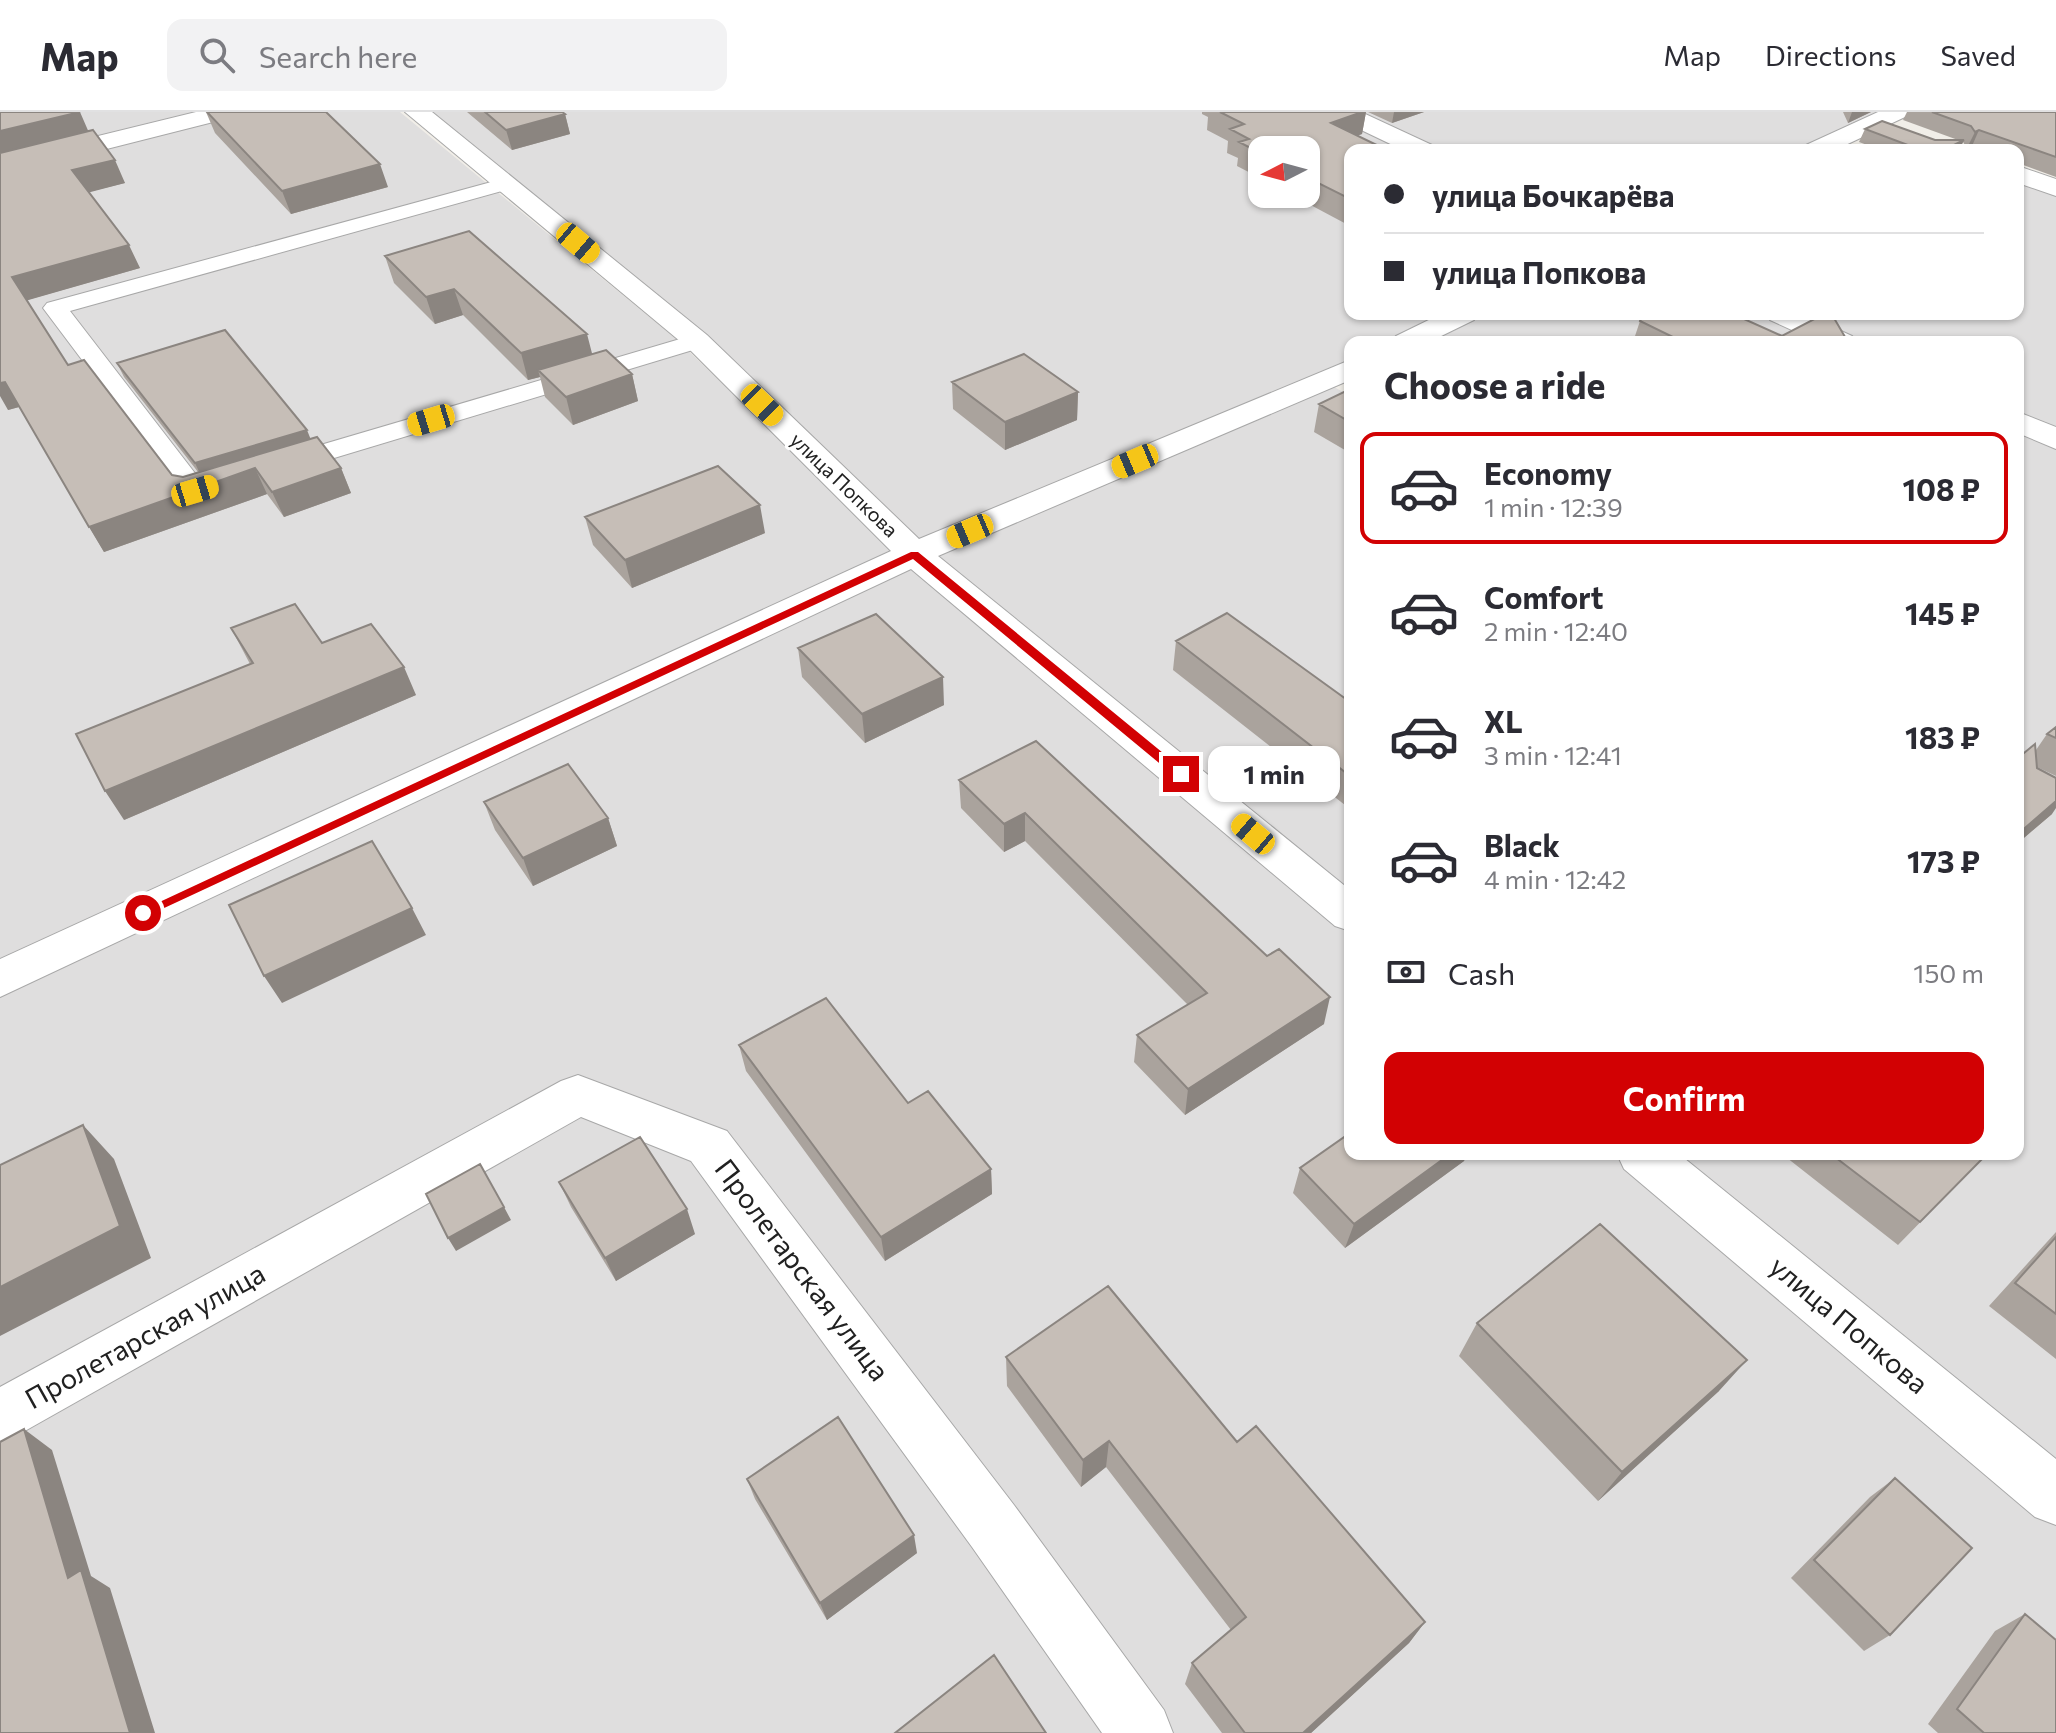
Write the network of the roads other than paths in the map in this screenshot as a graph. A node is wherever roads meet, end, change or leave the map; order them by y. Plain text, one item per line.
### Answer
1 (225, 112) edge
2 (417, 112) edge
3 (1342, 112) edge
4 (1892, 122) edge
5 (1410, 144) edge
6 (1832, 144) edge
7 (0, 168) edge
8 (2024, 176) edge
9 (506, 184) junction
10 (2056, 188) edge
11 (1452, 320) edge
12 (1793, 320) edge
13 (1418, 336) edge
14 (1829, 336) edge
15 (697, 341) junction
16 (1343, 380) edge
17 (2024, 424) edge
18 (2056, 439) edge
19 (914, 554) junction
20 (1344, 909) edge
21 (0, 979) edge
22 (1649, 1160) edge
23 (0, 1417) edge
24 (2056, 1496) edge
25 (1141, 1733) edge

1 - 7 street
2 - 9 street, улица Попкова
3 - 5 street
4 - 6 street
8 - 10 street
9 - 15 street, улица Попкова
9 - 15 lane
11 - 13 street
12 - 14 street
15 - 19 street, улица Попкова
16 - 19 street
17 - 18 street
19 - 20 street, улица Попкова
19 - 21 street
22 - 24 street, улица Попкова
23 - 25 street, Пролетарская улица

